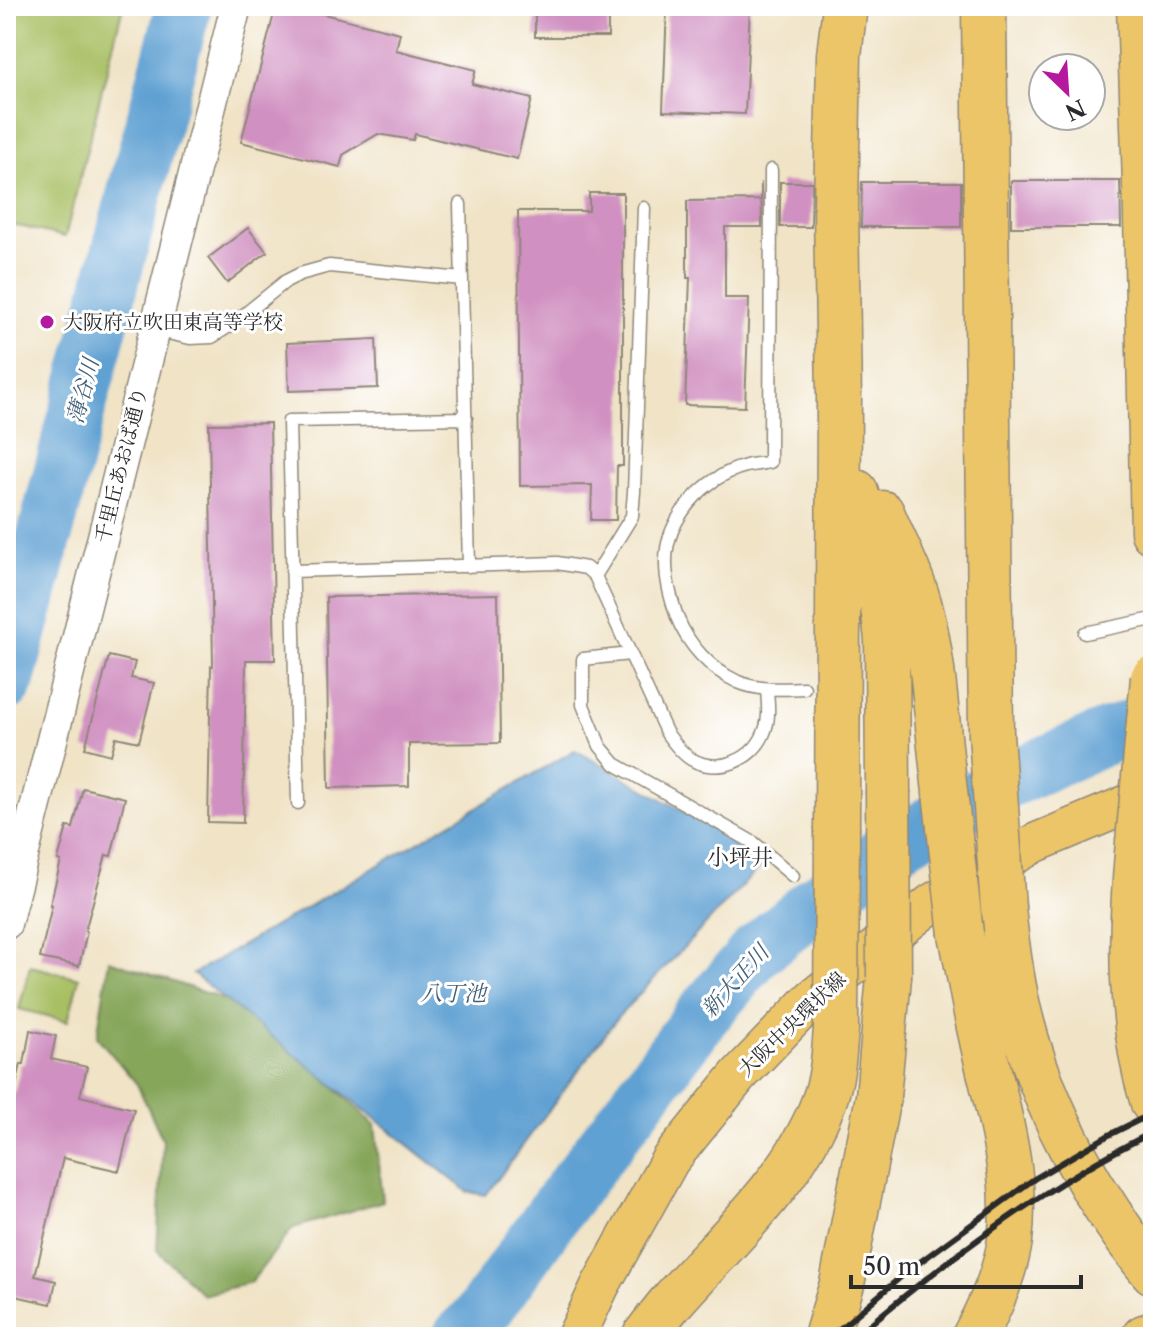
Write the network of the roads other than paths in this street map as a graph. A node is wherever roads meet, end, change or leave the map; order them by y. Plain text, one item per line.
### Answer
1 (236, 6) edge
2 (845, 6) edge
3 (984, 6) edge
4 (1139, 6) edge
5 (771, 170) dead end
6 (460, 204) dead end
7 (644, 208) dead end
8 (462, 279) junction
9 (154, 330) junction
10 (839, 399) junction
11 (466, 418) junction
12 (1153, 505) edge
13 (1153, 532) edge
14 (469, 566) junction
15 (292, 571) junction
16 (595, 576) junction
17 (1153, 619) edge
18 (1085, 633) dead end
19 (630, 654) junction
20 (1153, 678) edge
21 (804, 688) dead end
22 (767, 690) junction
23 (1153, 797) edge
24 (298, 803) dead end
25 (12, 871) edge
26 (793, 876) dead end
27 (6, 924) edge
28 (1153, 1103) edge
29 (1153, 1272) edge
30 (1153, 1334) edge
31 (576, 1337) edge
32 (644, 1337) edge
33 (826, 1337) edge
34 (974, 1337) edge
35 (1144, 1337) edge

1 - 9 street, 千里丘あおば通り
2 - 10 highway
3 - 29 highway, bridge
4 - 12 highway
5 - 22 lane
6 - 8 lane
7 - 16 lane
8 - 9 lane
8 - 11 lane
9 - 25 street, 千里丘あおば通り
10 - 32 highway, bridge
10 - 33 highway, bridge
10 - 34 highway, bridge
11 - 14 lane
11 - 15 lane
12 - 13 highway
14 - 15 lane
14 - 16 lane
15 - 24 lane
16 - 19 lane
17 - 18 lane
19 - 22 lane
19 - 26 lane
20 - 28 highway, bridge
21 - 22 lane
23 - 31 main road, 大阪中央環状線
25 - 27 street, 千里丘あおば通り
30 - 35 highway

